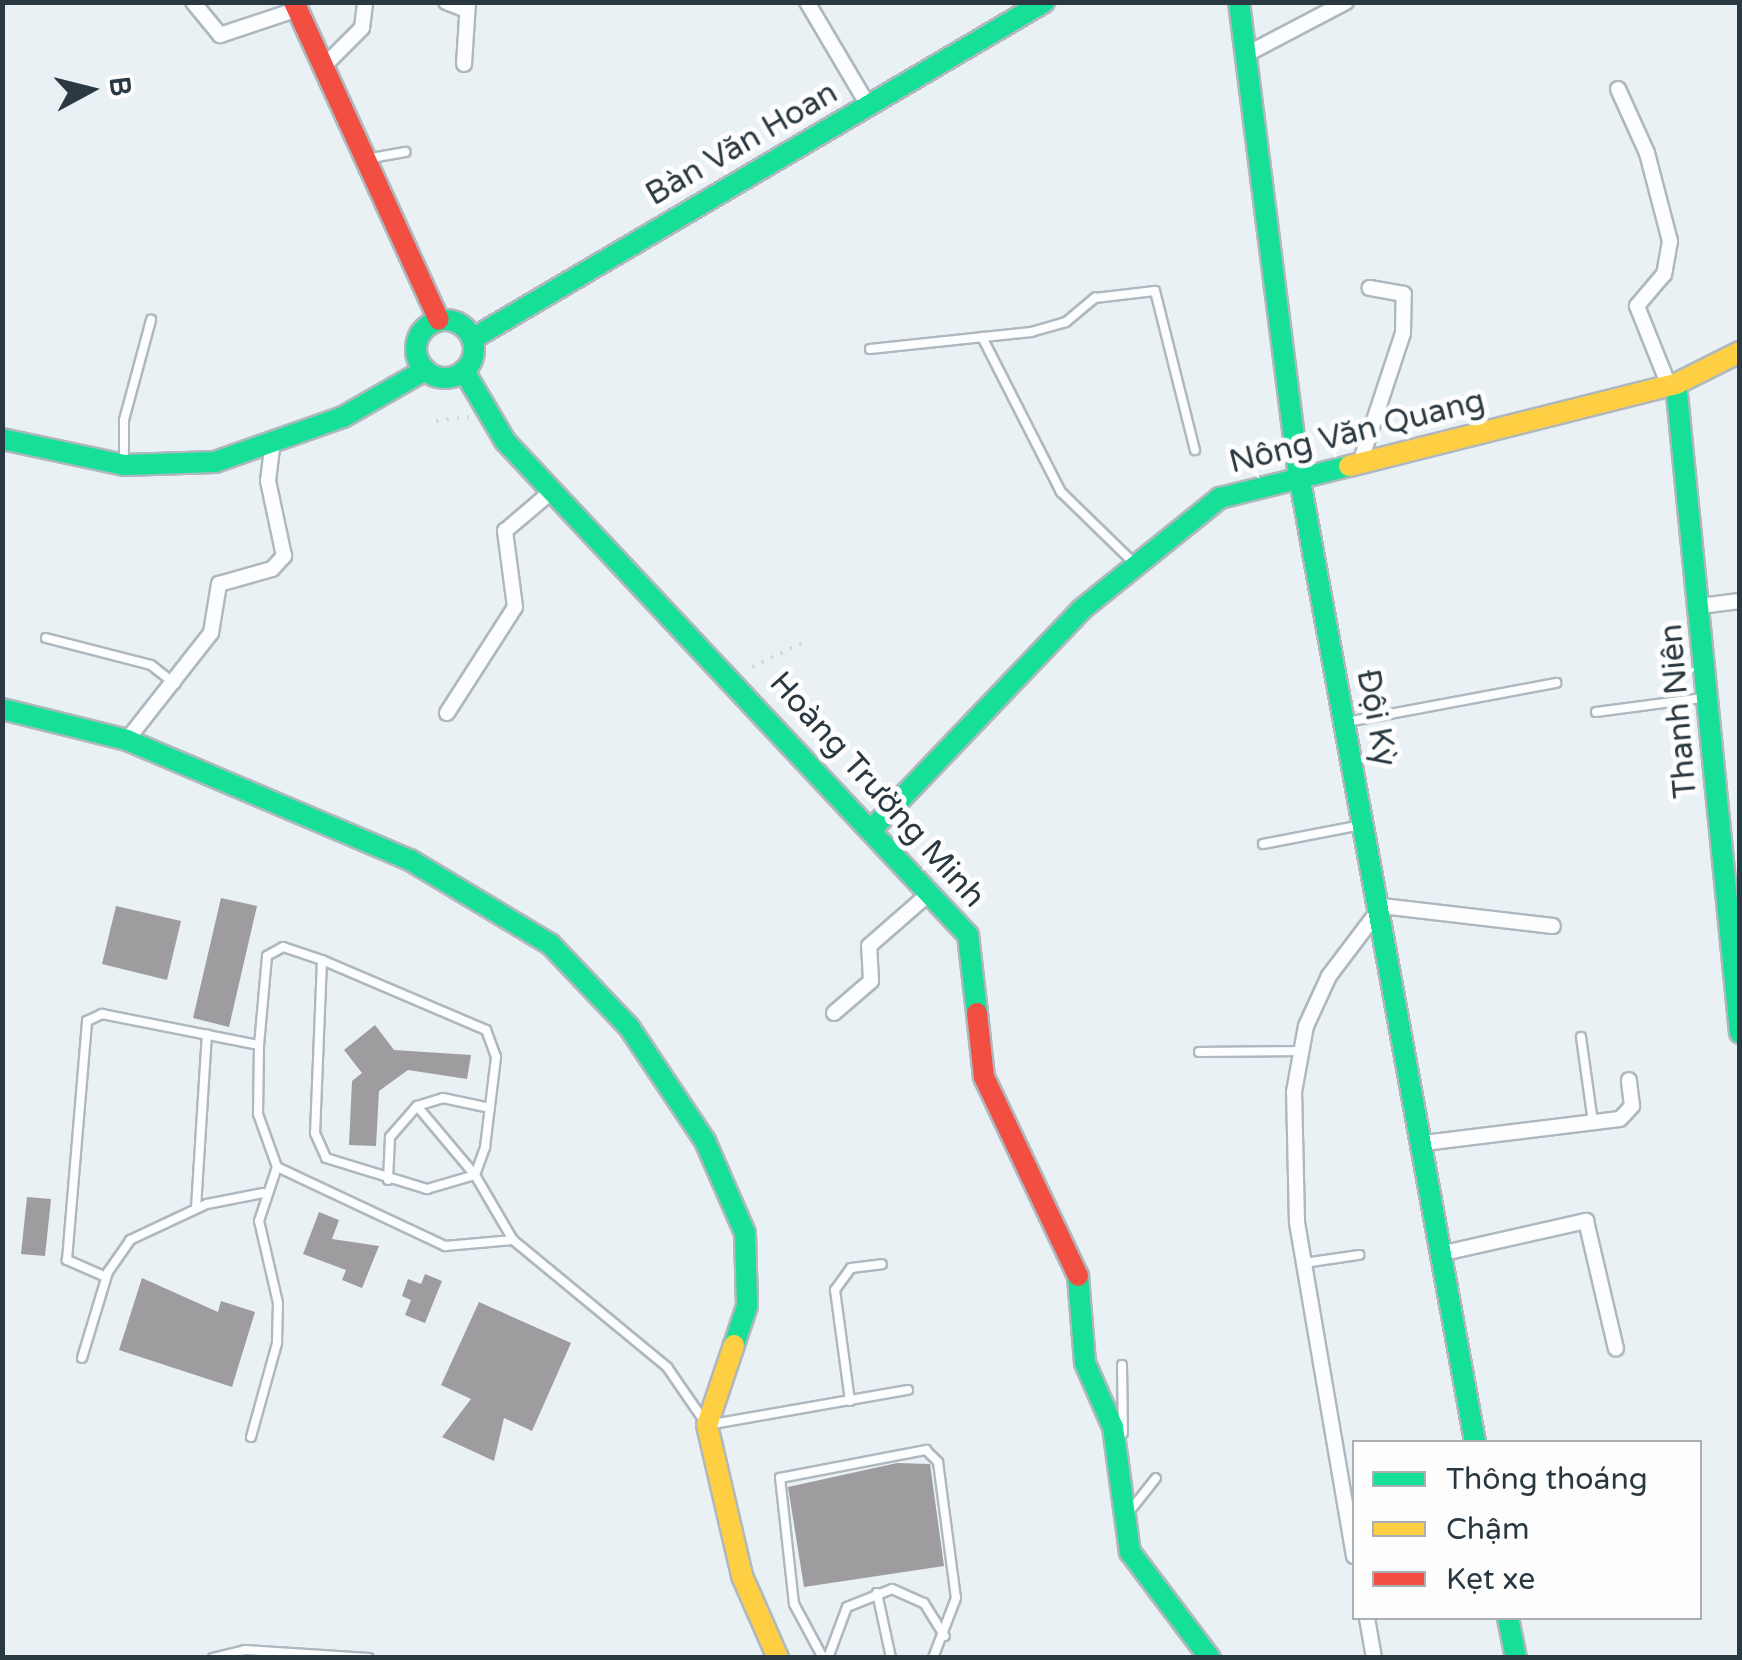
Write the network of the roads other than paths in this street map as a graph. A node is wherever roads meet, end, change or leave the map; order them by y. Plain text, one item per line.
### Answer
1 (193, 2) edge
2 (365, 2) edge
3 (446, 2) edge
4 (808, 2) edge
5 (1044, 2) edge
6 (1239, 2) edge
7 (1346, 2) edge
8 (296, 6) edge
9 (467, 6) edge
10 (1245, 55) junction
11 (328, 62) junction
12 (464, 64) dead end
13 (1618, 89) dead end
14 (868, 105) junction
15 (405, 152) dead end
16 (369, 165) junction
17 (1370, 288) dead end
18 (151, 320) dead end
19 (439, 320) junction
20 (982, 337) junction
21 (472, 339) junction
22 (870, 350) dead end
23 (1740, 352) edge
24 (425, 370) junction
25 (464, 372) junction
26 (1672, 385) junction
27 (2, 439) edge
28 (272, 446) junction
29 (1195, 450) dead end
30 (1362, 460) junction
31 (124, 465) junction
32 (1298, 475) junction
33 (552, 491) junction
34 (1132, 561) junction
35 (1740, 601) edge
36 (1700, 606) junction
37 (46, 638) dead end
38 (1556, 683) dead end
39 (175, 684) junction
40 (1708, 697) junction
41 (2, 709) edge
42 (1596, 712) dead end
43 (447, 713) dead end
44 (1346, 722) junction
45 (127, 740) junction
46 (1366, 824) junction
47 (871, 830) junction
48 (1263, 844) dead end
49 (932, 892) junction
50 (1382, 906) junction
51 (1553, 926) dead end
52 (322, 960) junction
53 (834, 1013) dead end
54 (207, 1034) junction
55 (1740, 1034) edge
56 (1581, 1037) dead end
57 (259, 1045) junction
58 (1298, 1051) junction
59 (1199, 1052) dead end
60 (1628, 1080) dead end
61 (417, 1106) junction
62 (490, 1108) junction
63 (1593, 1122) junction
64 (1424, 1143) junction
65 (277, 1167) junction
66 (475, 1175) junction
67 (388, 1180) junction
68 (263, 1193) junction
69 (196, 1208) junction
70 (513, 1240) junction
71 (1444, 1253) junction
72 (1359, 1255) dead end
73 (882, 1264) dead end
74 (1301, 1264) junction
75 (106, 1277) junction
76 (1616, 1349) dead end
77 (82, 1358) dead end
78 (1122, 1366) dead end
79 (908, 1390) dead end
80 (850, 1400) junction
81 (708, 1426) junction
82 (251, 1436) dead end
83 (1475, 1440) edge
84 (1116, 1446) junction
85 (1156, 1478) dead end
86 (1123, 1519) junction
87 (1352, 1545) edge
88 (877, 1592) junction
89 (1367, 1620) edge
90 (1508, 1620) edge
91 (945, 1636) junction
92 (213, 1658) edge
93 (369, 1658) edge
94 (778, 1658) edge
95 (826, 1658) edge
96 (891, 1658) edge
97 (933, 1658) edge
98 (1210, 1658) edge
99 (1374, 1658) edge
100 (1516, 1658) edge

1 - 8 street
2 - 11 street
3 - 9 street
4 - 14 street
5 - 14 main road, Bàn Văn Hoan
6 - 10 main road, Đội Kỳ
7 - 10 street
8 - 11 main road
9 - 12 street
10 - 32 main road, Đội Kỳ
11 - 16 main road
13 - 26 street
14 - 21 main road, Bàn Văn Hoan
15 - 16 lane
16 - 19 main road
17 - 30 street
18 - 31 lane
19 - 21 main road
19 - 24 main road
20 - 22 lane
20 - 29 lane
20 - 34 lane
21 - 25 main road
23 - 26 main road, Nông Văn Quang
24 - 25 main road
24 - 28 main road
25 - 33 main road, Hoàng Trường Minh
26 - 30 main road, Nông Văn Quang
26 - 36 main road, Thanh Niên
27 - 31 main road
28 - 31 main road
28 - 39 street
30 - 32 main road, Nông Văn Quang
32 - 34 main road, Nông Văn Quang
32 - 44 main road, Đội Kỳ
33 - 43 street
33 - 47 main road, Hoàng Trường Minh
34 - 47 main road, Nông Văn Quang
35 - 36 street
36 - 40 main road, Thanh Niên
37 - 39 lane
38 - 44 lane
39 - 45 street
40 - 42 lane
40 - 55 main road, Thanh Niên
41 - 45 main road
44 - 46 main road, Đội Kỳ
45 - 81 main road
46 - 48 lane
46 - 50 main road, Đội Kỳ
47 - 49 main road, Hoàng Trường Minh
49 - 53 street
49 - 84 main road, Hoàng Trường Minh
50 - 51 street
50 - 58 street
50 - 64 main road, Đội Kỳ
52 - 57 lane
52 - 62 lane
52 - 67 lane
54 - 57 lane
54 - 69 lane
54 - 75 lane
56 - 63 lane
57 - 65 lane
58 - 59 lane
58 - 74 street
60 - 63 street
61 - 62 lane
61 - 66 lane
61 - 67 lane
62 - 66 lane
63 - 64 street
64 - 71 main road, Đội Kỳ
65 - 68 lane
65 - 70 lane
66 - 67 lane
66 - 70 lane
68 - 69 lane
68 - 82 lane
69 - 75 lane
70 - 81 lane
71 - 76 street
71 - 83 main road, Đội Kỳ
72 - 74 lane
73 - 80 lane
74 - 87 street
75 - 77 lane
78 - 84 lane
79 - 80 lane
80 - 81 lane
81 - 94 main road
84 - 86 main road, Hoàng Trường Minh
85 - 86 lane
86 - 98 main road, Hoàng Trường Minh
88 - 91 lane
88 - 95 lane
88 - 96 lane
89 - 99 street
90 - 100 main road
91 - 95 lane
91 - 97 lane
92 - 93 lane

